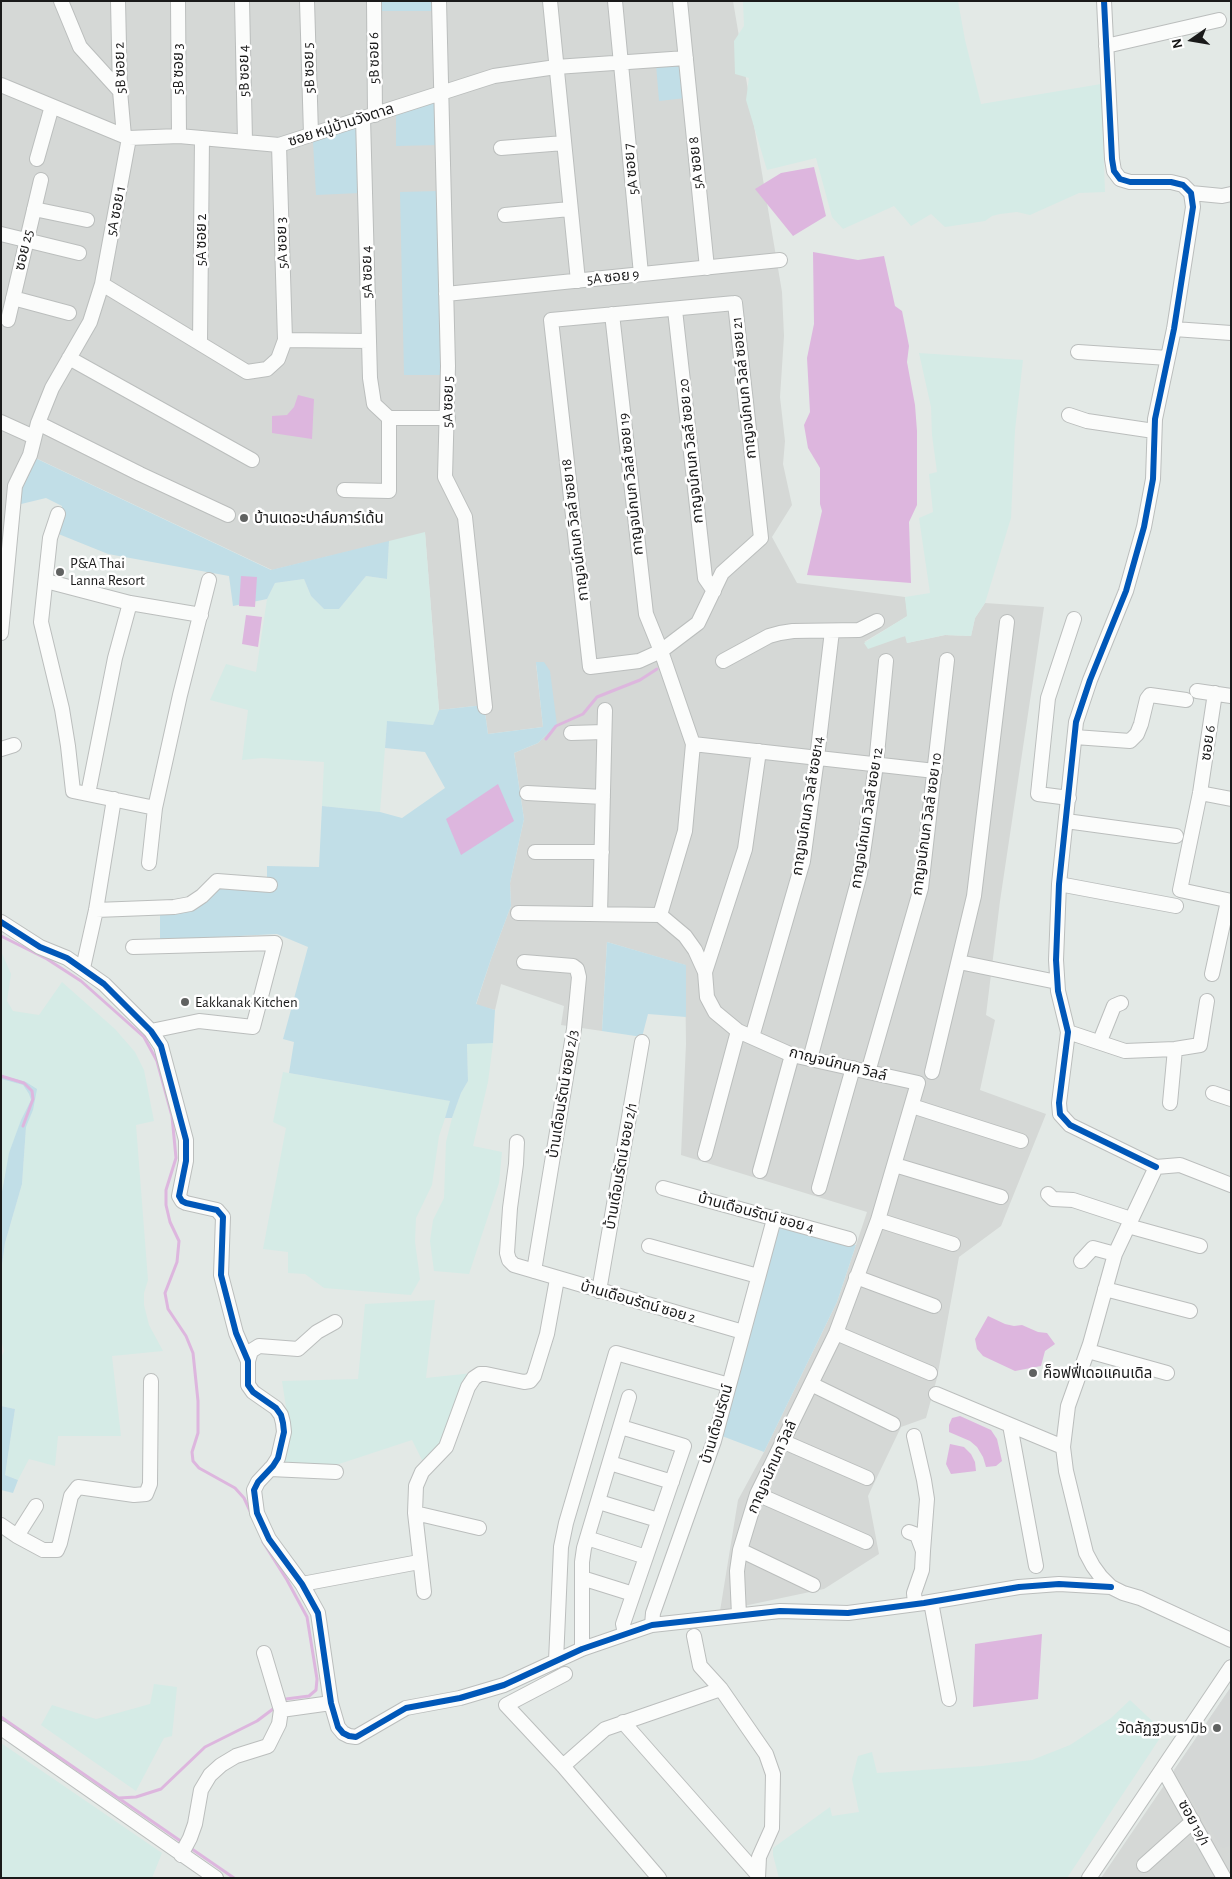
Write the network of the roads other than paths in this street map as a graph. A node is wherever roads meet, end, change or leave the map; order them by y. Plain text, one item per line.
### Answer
1 (61, 1) edge
2 (118, 1) edge
3 (178, 1) edge
4 (242, 1) edge
5 (307, 1) edge
6 (374, 1) edge
7 (439, 1) edge
8 (550, 1) edge
9 (615, 1) edge
10 (680, 1) edge
11 (1104, 1) edge
12 (1219, 20) dead end
13 (1106, 46) junction
14 (686, 58) junction
15 (621, 63) junction
16 (556, 67) junction
17 (1, 85) edge
18 (120, 91) junction
19 (442, 91) junction
20 (52, 106) junction
21 (369, 116) junction
22 (311, 134) junction
23 (179, 136) junction
24 (127, 137) junction
25 (202, 138) junction
26 (245, 141) junction
27 (564, 143) junction
28 (278, 145) junction
29 (501, 148) dead end
30 (37, 159) dead end
31 (41, 180) dead end
32 (1191, 193) junction
33 (1231, 194) edge
34 (34, 209) junction
35 (570, 209) junction
36 (505, 215) dead end
37 (87, 220) dead end
38 (1, 234) edge
39 (26, 239) junction
40 (78, 253) dead end
41 (780, 260) dead end
42 (707, 268) junction
43 (641, 274) junction
44 (578, 281) junction
45 (102, 284) junction
46 (446, 294) junction
47 (13, 298) junction
48 (675, 310) junction
49 (69, 313) dead end
50 (612, 314) junction
51 (8, 320) dead end
52 (551, 320) joint
53 (1174, 328) junction
54 (1231, 333) edge
55 (285, 340) junction
56 (369, 341) junction
57 (200, 343) junction
58 (1078, 352) dead end
59 (68, 358) junction
60 (1168, 358) junction
61 (1069, 414) dead end
62 (390, 418) junction
63 (448, 418) junction
64 (1, 422) edge
65 (38, 423) junction
66 (1154, 431) junction
67 (34, 437) junction
68 (252, 460) dead end
69 (344, 490) dead end
70 (58, 514) dead end
71 (228, 515) dead end
72 (209, 580) dead end
73 (46, 581) junction
74 (714, 591) junction
75 (130, 603) junction
76 (201, 615) junction
77 (1074, 619) dead end
78 (877, 621) dead end
79 (1007, 622) dead end
80 (832, 630) junction
81 (1, 633) edge
82 (661, 651) junction
83 (947, 660) dead end
84 (723, 661) dead end
85 (886, 661) dead end
86 (1198, 692) dead end
87 (1215, 693) junction
88 (1231, 696) edge
89 (1186, 700) dead end
90 (485, 707) dead end
91 (605, 710) dead end
92 (604, 732) junction
93 (571, 733) dead end
94 (1074, 737) junction
95 (694, 744) junction
96 (760, 751) junction
97 (817, 758) junction
98 (876, 765) junction
99 (935, 772) junction
100 (527, 792) dead end
101 (1200, 793) junction
102 (88, 794) junction
103 (603, 797) junction
104 (1069, 798) junction
105 (114, 799) junction
106 (1231, 799) edge
107 (155, 808) junction
108 (1066, 821) junction
109 (1176, 836) dead end
110 (536, 852) dead end
111 (602, 852) junction
112 (149, 863) dead end
113 (1059, 884) junction
114 (270, 885) dead end
115 (1229, 901) edge
116 (1176, 906) dead end
117 (96, 910) junction
118 (518, 914) dead end
119 (600, 914) junction
120 (660, 915) junction
121 (1, 922) edge
122 (133, 947) dead end
123 (524, 962) dead end
124 (959, 962) junction
125 (82, 968) junction
126 (705, 972) junction
127 (1212, 974) dead end
128 (1057, 982) junction
129 (1207, 1001) dead end
130 (1121, 1003) dead end
131 (151, 1031) junction
132 (738, 1031) junction
133 (1068, 1032) junction
134 (752, 1037) junction
135 (1100, 1041) junction
136 (642, 1042) dead end
137 (1175, 1049) junction
138 (792, 1055) junction
139 (810, 1059) junction
140 (853, 1068) junction
141 (868, 1072) junction
142 (932, 1072) dead end
143 (1213, 1093) dead end
144 (1231, 1099) edge
145 (1170, 1103) dead end
146 (912, 1106) junction
147 (1020, 1141) dead end
148 (517, 1142) dead end
149 (705, 1154) dead end
150 (895, 1164) junction
151 (1156, 1167) junction
152 (760, 1171) dead end
153 (1231, 1184) edge
154 (663, 1188) dead end
155 (818, 1188) dead end
156 (1048, 1194) dead end
157 (1001, 1197) dead end
158 (774, 1218) junction
159 (878, 1220) junction
160 (1129, 1222) junction
161 (849, 1239) dead end
162 (953, 1244) dead end
163 (649, 1246) dead end
164 (1200, 1246) dead end
165 (1115, 1254) junction
166 (1081, 1261) dead end
167 (534, 1271) junction
168 (758, 1276) junction
169 (856, 1277) junction
170 (557, 1279) junction
171 (1105, 1289) junction
172 (599, 1291) junction
173 (934, 1306) dead end
174 (1190, 1311) dead end
175 (335, 1322) dead end
176 (743, 1332) junction
177 (836, 1332) junction
178 (1088, 1351) junction
179 (248, 1361) junction
180 (930, 1373) dead end
181 (1167, 1373) dead end
182 (151, 1381) dead end
183 (811, 1384) junction
184 (729, 1385) junction
185 (936, 1394) dead end
186 (629, 1397) dead end
187 (893, 1424) dead end
188 (1010, 1425) junction
189 (621, 1426) junction
190 (914, 1436) dead end
191 (782, 1441) junction
192 (1063, 1447) junction
193 (610, 1463) junction
194 (270, 1470) junction
195 (336, 1472) dead end
196 (867, 1478) dead end
197 (672, 1482) junction
198 (757, 1494) junction
199 (599, 1502) junction
200 (36, 1506) dead end
201 (415, 1512) junction
202 (658, 1520) junction
203 (1, 1525) edge
204 (479, 1528) dead end
205 (908, 1532) dead end
206 (18, 1536) junction
207 (587, 1538) junction
208 (866, 1542) dead end
209 (740, 1550) junction
210 (923, 1551) junction
211 (646, 1557) junction
212 (419, 1562) junction
213 (1036, 1566) dead end
214 (582, 1578) junction
215 (302, 1584) junction
216 (813, 1585) dead end
217 (1111, 1586) junction
218 (424, 1592) dead end
219 (633, 1594) junction
220 (931, 1602) junction
221 (915, 1604) junction
222 (738, 1615) junction
223 (652, 1626) junction
224 (625, 1634) junction
225 (694, 1636) dead end
226 (1230, 1639) edge
227 (582, 1649) junction
228 (264, 1653) dead end
229 (556, 1661) junction
230 (1231, 1667) edge
231 (565, 1674) dead end
232 (721, 1689) junction
233 (949, 1698) dead end
234 (326, 1704) junction
235 (281, 1710) junction
236 (623, 1722) junction
237 (1, 1728) edge
238 (563, 1766) junction
239 (1163, 1769) junction
240 (1193, 1820) junction
241 (185, 1850) junction
242 (1144, 1865) dead end
243 (200, 1871) edge
244 (758, 1876) edge
245 (216, 1878) edge
246 (659, 1878) edge
247 (1089, 1878) edge
248 (1224, 1878) edge

1 - 18 street
2 - 18 street, 5B ซอย 2
3 - 23 street, 5B ซอย 3
4 - 26 street, 5B ซอย 4
5 - 22 street, 5B ซอย 5
6 - 21 street, 5B ซอย 6
7 - 19 street, 5A ซอย 5
8 - 16 street
9 - 15 street, 5A ซอย 7
10 - 14 street, 5A ซอย 8
11 - 13 street
12 - 13 street
13 - 32 street
14 - 15 street, ซอย หมู่บ้านวังตาล
14 - 42 street, 5A ซอย 8
15 - 16 street, ซอย หมู่บ้านวังตาล
15 - 43 street, 5A ซอย 7
16 - 19 street, ซอย หมู่บ้านวังตาล
16 - 27 street
17 - 20 street, ซอย หมู่บ้านวังตาล
18 - 24 street, 5B ซอย 2
19 - 21 street, ซอย หมู่บ้านวังตาล
19 - 46 street, 5A ซอย 5
20 - 24 street, ซอย หมู่บ้านวังตาล
20 - 30 street
21 - 22 street, ซอย หมู่บ้านวังตาล
21 - 56 street, 5A ซอย 4
22 - 28 street, ซอย หมู่บ้านวังตาล
23 - 24 street, ซอย หมู่บ้านวังตาล
23 - 25 street, ซอย หมู่บ้านวังตาล
24 - 45 street, 5A ซอย 1
25 - 26 street, ซอย หมู่บ้านวังตาล
25 - 57 street, 5A ซอย 2
26 - 28 street, ซอย หมู่บ้านวังตาล
27 - 29 street
27 - 35 street
28 - 55 street, 5A ซอย 3
31 - 34 street, ซอย 25
32 - 33 street
32 - 53 street
34 - 37 street
34 - 39 street, ซอย 25
35 - 36 street
35 - 44 street
38 - 39 street
39 - 40 street
39 - 47 street, ซอย 25
41 - 42 street, 5A ซอย 9
42 - 43 street, 5A ซอย 9
43 - 44 street, 5A ซอย 9
44 - 46 street, 5A ซอย 9
45 - 57 street
45 - 59 street, 5A ซอย 1
46 - 63 street, 5A ซอย 5
47 - 49 street
47 - 51 street, ซอย 25
48 - 50 street, กาญจน์กนก วิลล์ ซอย 21
48 - 74 street, กาญจน์กนก วิลล์ ซอย 20
48 - 74 street, กาญจน์กนก วิลล์ ซอย 21
50 - 52 street, กาญจน์กนก วิลล์ ซอย 21
50 - 82 street, กาญจน์กนก วิลล์ ซอย 19
52 - 82 street, กาญจน์กนก วิลล์ ซอย 18
53 - 54 street
53 - 60 street
55 - 56 street
55 - 57 street
56 - 62 street, 5A ซอย 4
58 - 60 street
59 - 65 street, 5A ซอย 1
59 - 68 street
60 - 66 street
61 - 66 street
62 - 63 street
62 - 69 street
63 - 90 street, 5A ซอย 5
64 - 67 street
65 - 67 street, 5A ซอย 1
65 - 71 street
66 - 94 street
67 - 81 street, 5A ซอย 1
70 - 73 street
72 - 76 street
73 - 75 street
73 - 102 street
74 - 82 street
75 - 76 street
75 - 102 street
76 - 107 street
77 - 104 street
78 - 80 street
79 - 124 street
80 - 84 street
80 - 97 street, กาญจน์กนก วิลล์ ซอย14
82 - 95 street
83 - 99 street, กาญจน์กนก วิลล์ ซอย 10
85 - 98 street, กาญจน์กนก วิลล์ ซอย 12
86 - 87 street
87 - 88 street
87 - 101 street, ซอย 6
89 - 94 street
91 - 92 street
92 - 93 street
92 - 103 street
94 - 104 street
95 - 96 street
95 - 120 street
96 - 97 street
96 - 126 street
97 - 98 street
97 - 134 street, กาญจน์กนก วิลล์ ซอย14
98 - 99 street
98 - 139 street, กาญจน์กนก วิลล์ ซอย 12
99 - 141 street, กาญจน์กนก วิลล์ ซอย 10
100 - 103 street
101 - 106 street
101 - 115 street, ซอย 6
102 - 105 street
103 - 111 street
104 - 108 street
105 - 107 street
105 - 117 street
107 - 112 street
108 - 109 street
108 - 113 street
110 - 111 street
111 - 119 street
113 - 116 street
113 - 128 street
114 - 117 street
115 - 127 street
117 - 125 street
118 - 119 street
119 - 120 street
120 - 126 street, กาญจน์กนก วิลล์
121 - 125 street
122 - 131 street
123 - 167 street, บ้านเดือนรัตน์ ซอย 2/3
124 - 128 street
124 - 142 street
125 - 131 street
126 - 132 street, กาญจน์กนก วิลล์
128 - 133 street
129 - 137 street
130 - 135 street
131 - 179 street
132 - 134 street, กาญจน์กนก วิลล์
132 - 149 street
133 - 135 street
133 - 151 street
134 - 138 street, กาญจน์กนก วิลล์
135 - 137 street
136 - 172 street, บ้านเดือนรัตน์ ซอย 2/1
137 - 145 street
138 - 139 street, กาญจน์กนก วิลล์
138 - 152 street
139 - 140 street, กาญจน์กนก วิลล์
140 - 141 street, กาญจน์กนก วิลล์
140 - 155 street
141 - 146 street, กาญจน์กนก วิลล์
143 - 144 street
146 - 147 street
146 - 150 street, กาญจน์กนก วิลล์
148 - 167 street, บ้านเดือนรัตน์ ซอย 2
150 - 157 street
150 - 159 street, กาญจน์กนก วิลล์
151 - 153 street
151 - 160 street
154 - 158 street, บ้านเดือนรัตน์ ซอย 4
156 - 160 street
158 - 161 street, บ้านเดือนรัตน์ ซอย 4
158 - 168 street, บ้านเดือนรัตน์
159 - 162 street
159 - 169 street, กาญจน์กนก วิลล์
160 - 164 street
160 - 165 street
163 - 168 street
165 - 166 street
165 - 171 street
167 - 170 street, บ้านเดือนรัตน์ ซอย 2
168 - 176 street, บ้านเดือนรัตน์
169 - 173 street
169 - 177 street, กาญจน์กนก วิลล์
170 - 172 street, บ้านเดือนรัตน์ ซอย 2
170 - 201 street
171 - 174 street
171 - 178 street
172 - 176 street, บ้านเดือนรัตน์ ซอย 2
175 - 179 street
176 - 184 street, บ้านเดือนรัตน์
177 - 180 street
177 - 183 street, กาญจน์กนก วิลล์
178 - 181 street
178 - 192 street
179 - 194 street
182 - 206 street
183 - 187 street
183 - 191 street, กาญจน์กนก วิลล์
184 - 223 street, บ้านเดือนรัตน์
184 - 229 street
185 - 188 street
186 - 189 street
188 - 192 street
188 - 213 street
189 - 193 street
189 - 197 street
190 - 210 street
191 - 196 street
191 - 198 street, กาญจน์กนก วิลล์
192 - 217 street
193 - 197 street
193 - 199 street
194 - 195 street
194 - 215 street
197 - 202 street
198 - 208 street
198 - 209 street, กาญจน์กนก วิลล์
199 - 202 street
199 - 207 street
200 - 206 street
201 - 204 street
201 - 212 street
202 - 211 street
203 - 206 street
205 - 210 street
207 - 211 street
207 - 214 street
209 - 216 street
209 - 222 street, กาญจน์กนก วิลล์
210 - 221 street
211 - 219 street
212 - 215 street
212 - 218 street
214 - 219 street
214 - 227 street
215 - 234 street
217 - 220 street
217 - 226 street
219 - 224 street
220 - 221 street
220 - 233 street
221 - 222 street
222 - 223 street
223 - 224 street
224 - 227 street
225 - 232 street
227 - 229 street
228 - 235 street
229 - 234 street
230 - 239 street
231 - 238 street
232 - 236 street
232 - 244 street
234 - 235 street
235 - 241 street
236 - 238 street
236 - 244 street
237 - 241 street
238 - 246 street
239 - 240 street, ซอย 19/1
239 - 247 street
240 - 242 street
240 - 248 street, ซอย 19/1
241 - 243 street
243 - 245 street

